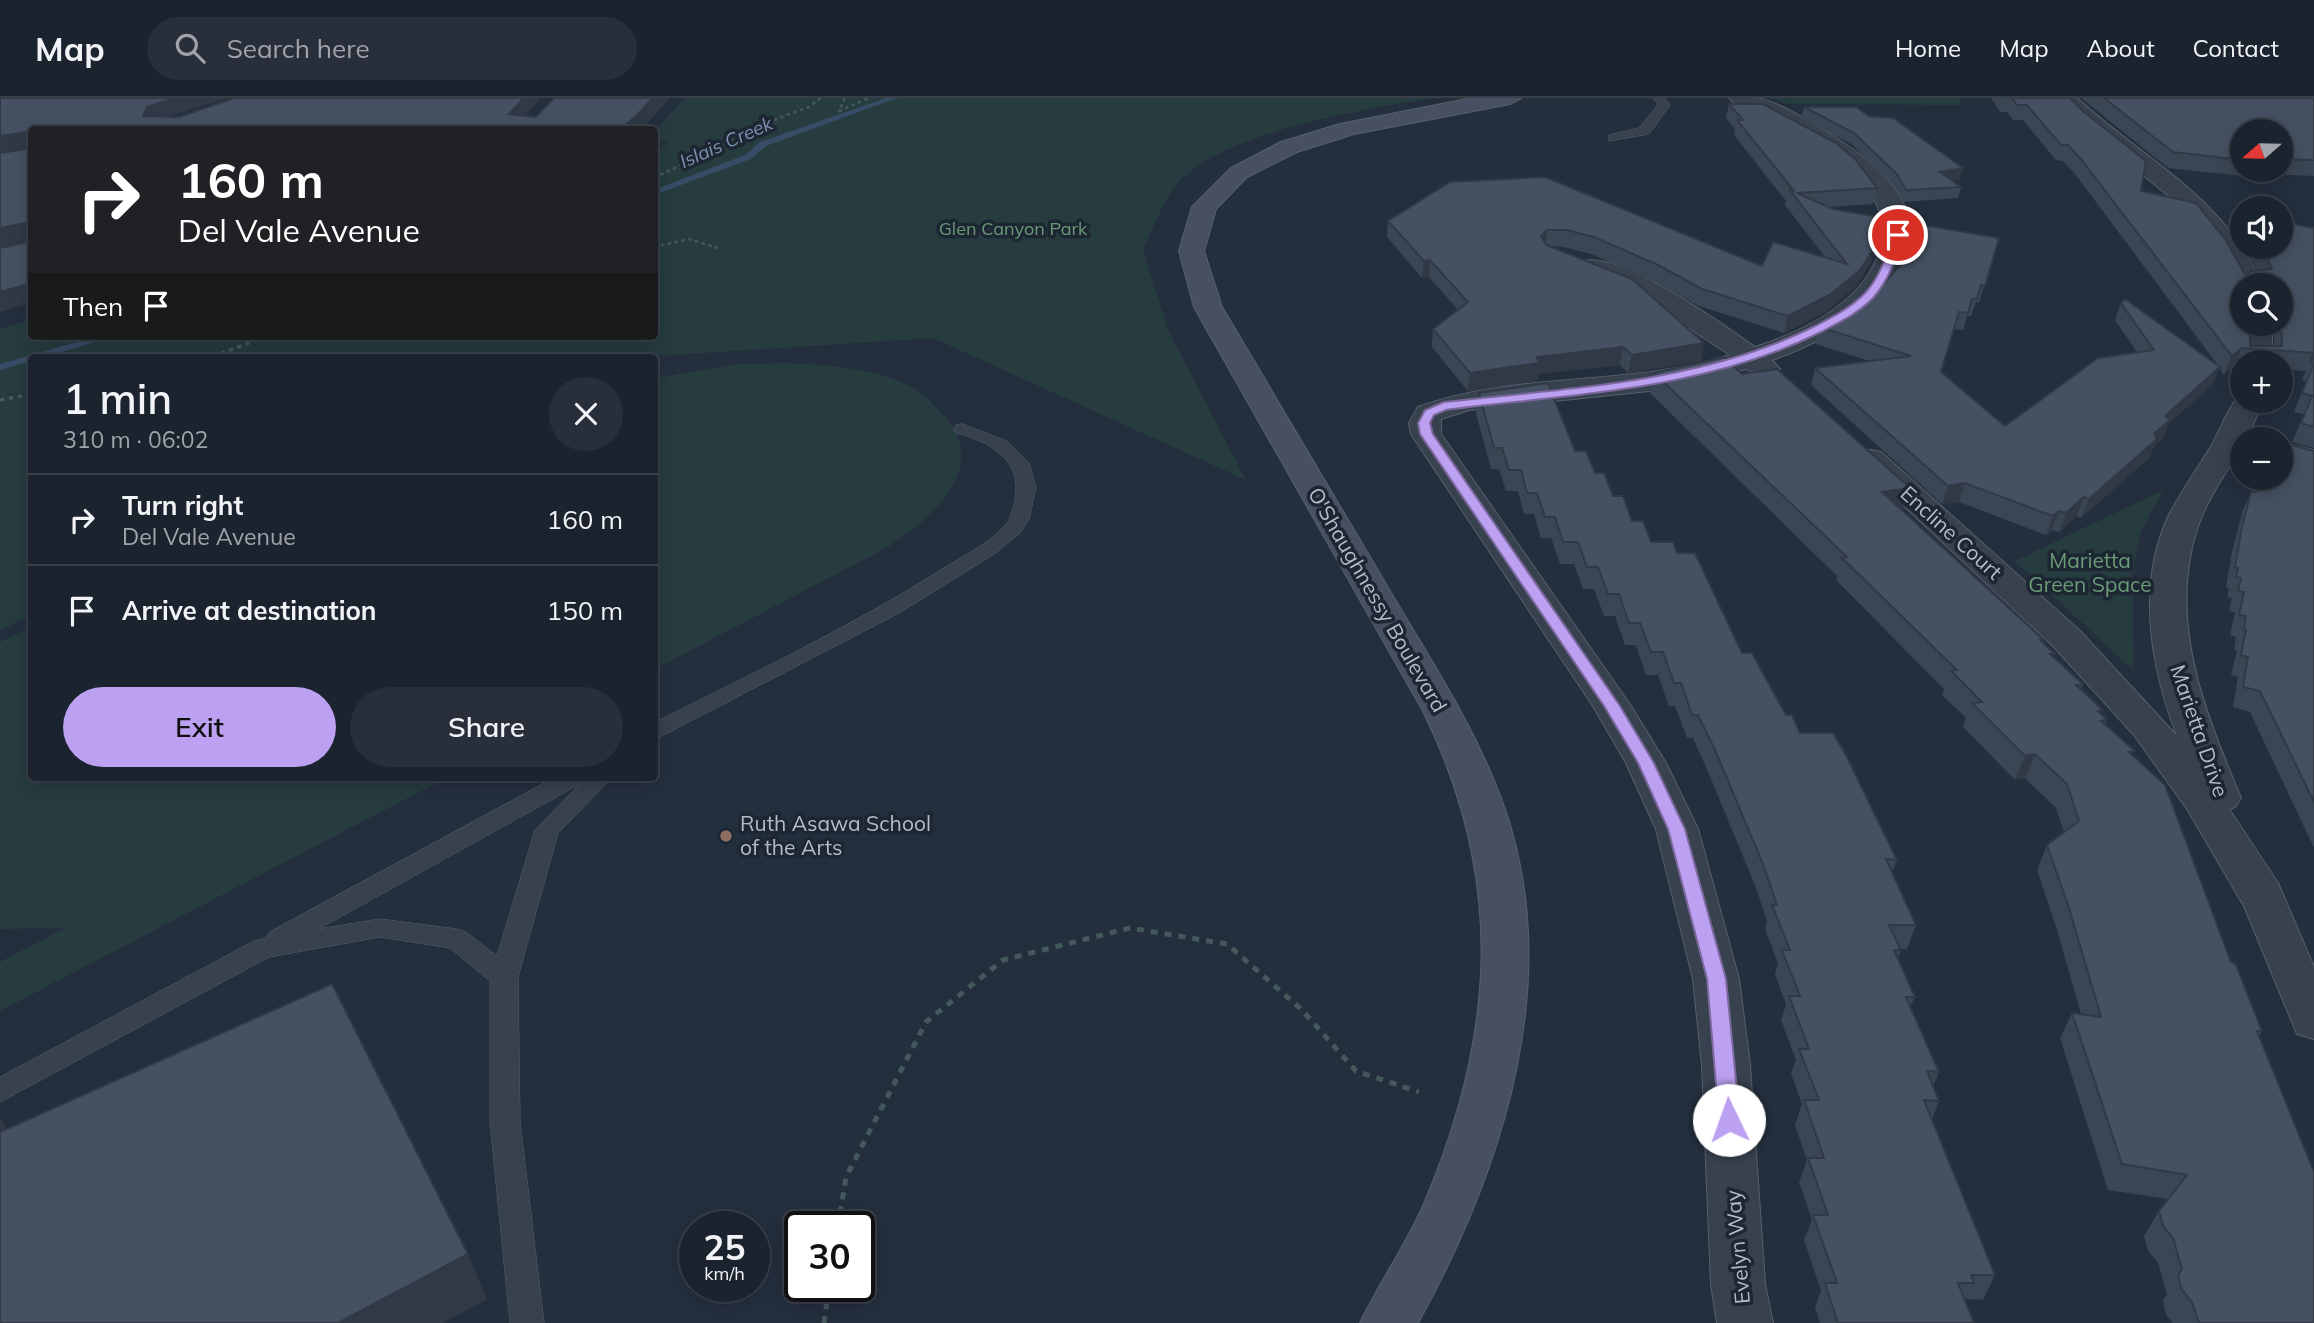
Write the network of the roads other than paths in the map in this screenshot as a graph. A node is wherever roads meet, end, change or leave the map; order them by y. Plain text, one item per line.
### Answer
1 (1510, 98) edge
2 (1659, 98) edge
3 (1740, 98) edge
4 (2065, 98) edge
5 (1614, 138) dead end
6 (1565, 257) edge
7 (2243, 273) edge
8 (1751, 357) junction
9 (1788, 386) edge
10 (962, 429) dead end
11 (1850, 440) edge
12 (2230, 450) edge
13 (2293, 454) edge
14 (2314, 460) edge
15 (658, 731) edge
16 (567, 781) edge
17 (596, 781) edge
18 (2265, 905) junction
19 (264, 948) junction
20 (505, 977) junction
21 (2314, 1021) edge
22 (0, 1091) edge
23 (527, 1323) edge
24 (1388, 1323) edge
25 (1745, 1323) edge

1 - 24 main road, O'Shaughnessy Boulevard
2 - 5 lane
3 - 8 street
4 - 7 street
6 - 8 street
8 - 9 street
8 - 25 street, Evelyn Way
10 - 15 lane
11 - 18 street, Encline Court
12 - 18 street, Marietta Drive
13 - 14 street
16 - 19 lane
17 - 20 lane
18 - 21 street, Marietta Drive
19 - 20 lane
19 - 22 lane
20 - 23 lane

